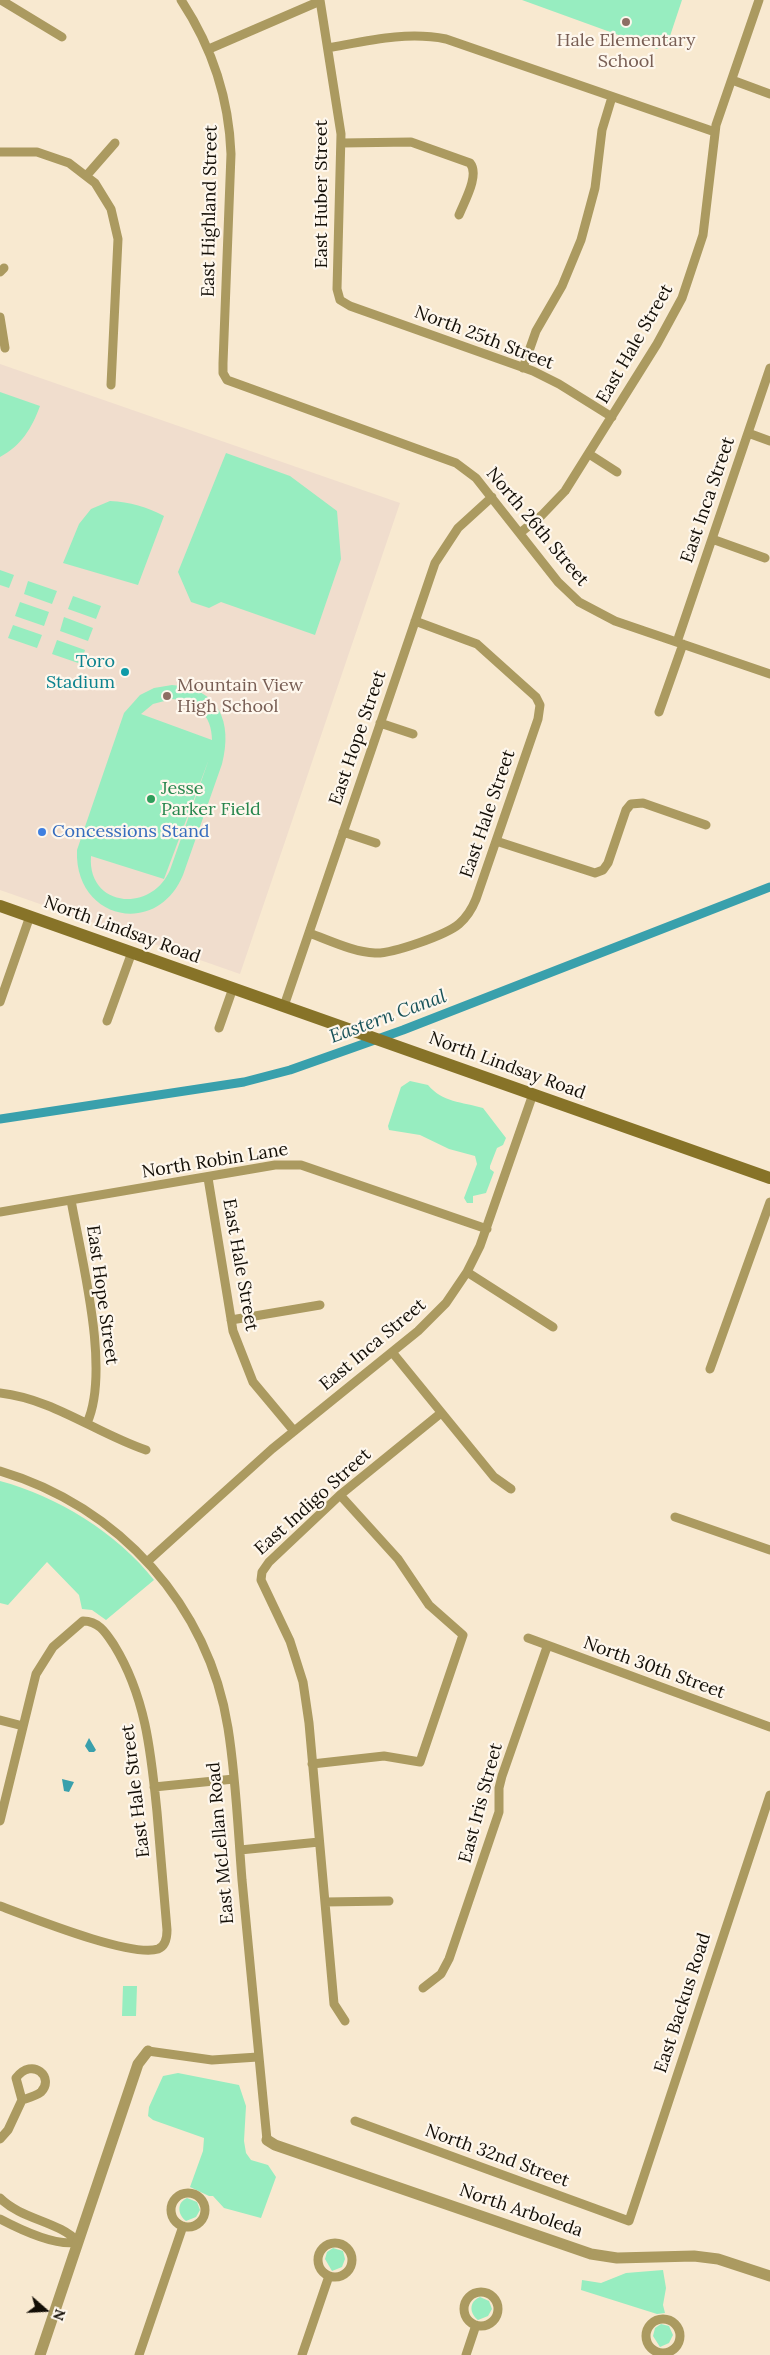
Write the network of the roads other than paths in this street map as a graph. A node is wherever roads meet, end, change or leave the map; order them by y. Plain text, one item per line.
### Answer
1 (1, 0) edge
2 (182, 0) edge
3 (759, 0) edge
4 (320, 1) edge
5 (62, 37) dead end
6 (328, 48) junction
7 (208, 49) junction
8 (732, 80) junction
9 (770, 94) edge
10 (612, 97) junction
11 (714, 132) junction
12 (115, 143) dead end
13 (342, 143) junction
14 (0, 152) edge
15 (87, 175) junction
16 (460, 215) dead end
17 (340, 300) joint
18 (0, 317) edge
19 (5, 348) dead end
20 (522, 368) junction
21 (770, 368) edge
22 (224, 377) joint
23 (111, 385) dead end
24 (612, 417) junction
25 (748, 433) junction
26 (770, 441) edge
27 (589, 454) junction
28 (617, 472) dead end
29 (492, 497) junction
30 (520, 533) junction
31 (712, 539) junction
32 (765, 558) dead end
33 (415, 621) junction
34 (680, 643) junction
35 (770, 674) edge
36 (659, 712) dead end
37 (380, 723) junction
38 (413, 734) dead end
39 (706, 825) dead end
40 (343, 832) junction
41 (496, 841) junction
42 (376, 843) dead end
43 (0, 906) edge
44 (30, 916) junction
45 (308, 932) junction
46 (132, 952) junction
47 (233, 988) junction
48 (0, 1002) edge
49 (284, 1006) junction
50 (107, 1021) dead end
51 (219, 1028) dead end
52 (533, 1094) junction
53 (208, 1178) junction
54 (770, 1178) edge
55 (71, 1200) junction
56 (770, 1202) edge
57 (0, 1212) edge
58 (487, 1228) junction
59 (467, 1272) junction
60 (320, 1305) dead end
61 (231, 1320) junction
62 (553, 1327) dead end
63 (392, 1352) junction
64 (710, 1370) dead end
65 (0, 1393) edge
66 (441, 1413) junction
67 (87, 1423) junction
68 (294, 1431) junction
69 (146, 1450) dead end
70 (0, 1471) edge
71 (511, 1489) dead end
72 (340, 1495) junction
73 (675, 1517) dead end
74 (770, 1550) edge
75 (148, 1561) junction
76 (528, 1638) dead end
77 (547, 1647) junction
78 (0, 1720) edge
79 (23, 1726) junction
80 (770, 1727) edge
81 (312, 1764) junction
82 (234, 1779) junction
83 (154, 1787) junction
84 (770, 1795) edge
85 (0, 1821) edge
86 (319, 1842) junction
87 (240, 1850) junction
88 (389, 1900) dead end
89 (324, 1902) junction
90 (0, 1906) edge
91 (423, 1988) dead end
92 (345, 2020) dead end
93 (148, 2051) joint
94 (258, 2057) junction
95 (22, 2100) dead end
96 (354, 2122) dead end
97 (0, 2139) edge
98 (267, 2140) joint
99 (0, 2198) edge
100 (0, 2219) edge
101 (628, 2221) joint
102 (183, 2226) dead end
103 (78, 2242) junction
104 (329, 2276) dead end
105 (770, 2276) edge
106 (476, 2325) dead end
107 (40, 2355) edge
108 (139, 2355) edge
109 (302, 2355) edge
110 (466, 2355) edge

1 - 5 street
2 - 7 street, East Highland Street
3 - 8 street, East Hale Street
4 - 6 street, East Huber Street
4 - 7 street
6 - 10 street
6 - 13 street, East Huber Street
7 - 22 street, East Highland Street
8 - 9 street
8 - 11 street, East Hale Street
10 - 11 street
10 - 20 street
11 - 24 street, East Hale Street
12 - 15 street
13 - 16 street
13 - 17 street, East Huber Street
14 - 15 street
15 - 23 street
17 - 20 street, North 25th Street
18 - 19 street
20 - 24 street, North 25th Street
21 - 25 street, East Inca Street
22 - 29 street, North 26th Street
24 - 27 street, East Hale Street
25 - 26 street
25 - 31 street, East Inca Street
27 - 28 street
27 - 30 street, East Hale Street
29 - 30 street, North 26th Street
29 - 33 street, East Hope Street
30 - 34 street, North 26th Street
31 - 32 street
31 - 34 street, East Inca Street
33 - 37 street, East Hope Street
33 - 41 street, East Hale Street
34 - 35 street, North 26th Street
34 - 36 street, East Inca Street
37 - 38 street
37 - 40 street, East Hope Street
39 - 41 street
40 - 42 street
40 - 45 street, East Hope Street
41 - 45 street, East Hale Street
43 - 44 main road, North Lindsay Road
44 - 46 main road, North Lindsay Road
44 - 48 street
45 - 49 street, East Hope Street
46 - 47 main road, North Lindsay Road
46 - 50 street
47 - 49 main road, North Lindsay Road
47 - 51 street
49 - 52 main road, North Lindsay Road
52 - 54 main road, North Lindsay Road
52 - 58 street, East Inca Street
53 - 55 street, North Robin Lane
53 - 58 street, North Robin Lane
53 - 61 street, East Hale Street
55 - 57 street, North Robin Lane
55 - 67 street, East Hope Street
56 - 64 street
58 - 59 street, East Inca Street
59 - 62 street
59 - 63 street, East Inca Street
60 - 61 street
61 - 68 street, East Hale Street
63 - 66 street
63 - 68 street, East Inca Street
65 - 67 street
66 - 71 street
66 - 72 street, East Indigo Street
67 - 69 street
68 - 75 street, East Inca Street
70 - 75 street, East McLellan Road
72 - 81 street, East Indigo Street
72 - 81 street
73 - 74 street
75 - 82 street, East McLellan Road
76 - 77 street, North 30th Street
77 - 80 street, North 30th Street
77 - 91 street, East Iris Street
78 - 79 street
79 - 83 street, East Hale Street
79 - 85 street
81 - 86 street, East Indigo Street
82 - 83 street
82 - 87 street, East McLellan Road
83 - 90 street, East Hale Street
84 - 101 street, East Backus Road
86 - 87 street
86 - 89 street, East Indigo Street
87 - 94 street, East McLellan Road
88 - 89 street
89 - 92 street, East Indigo Street
93 - 94 street
93 - 103 street
94 - 98 street, East McLellan Road
95 - 97 street
96 - 101 street, North 32nd Street
98 - 105 street, North Arboleda
99 - 103 street
100 - 103 street
102 - 108 street
103 - 107 street
104 - 109 street
106 - 110 street

